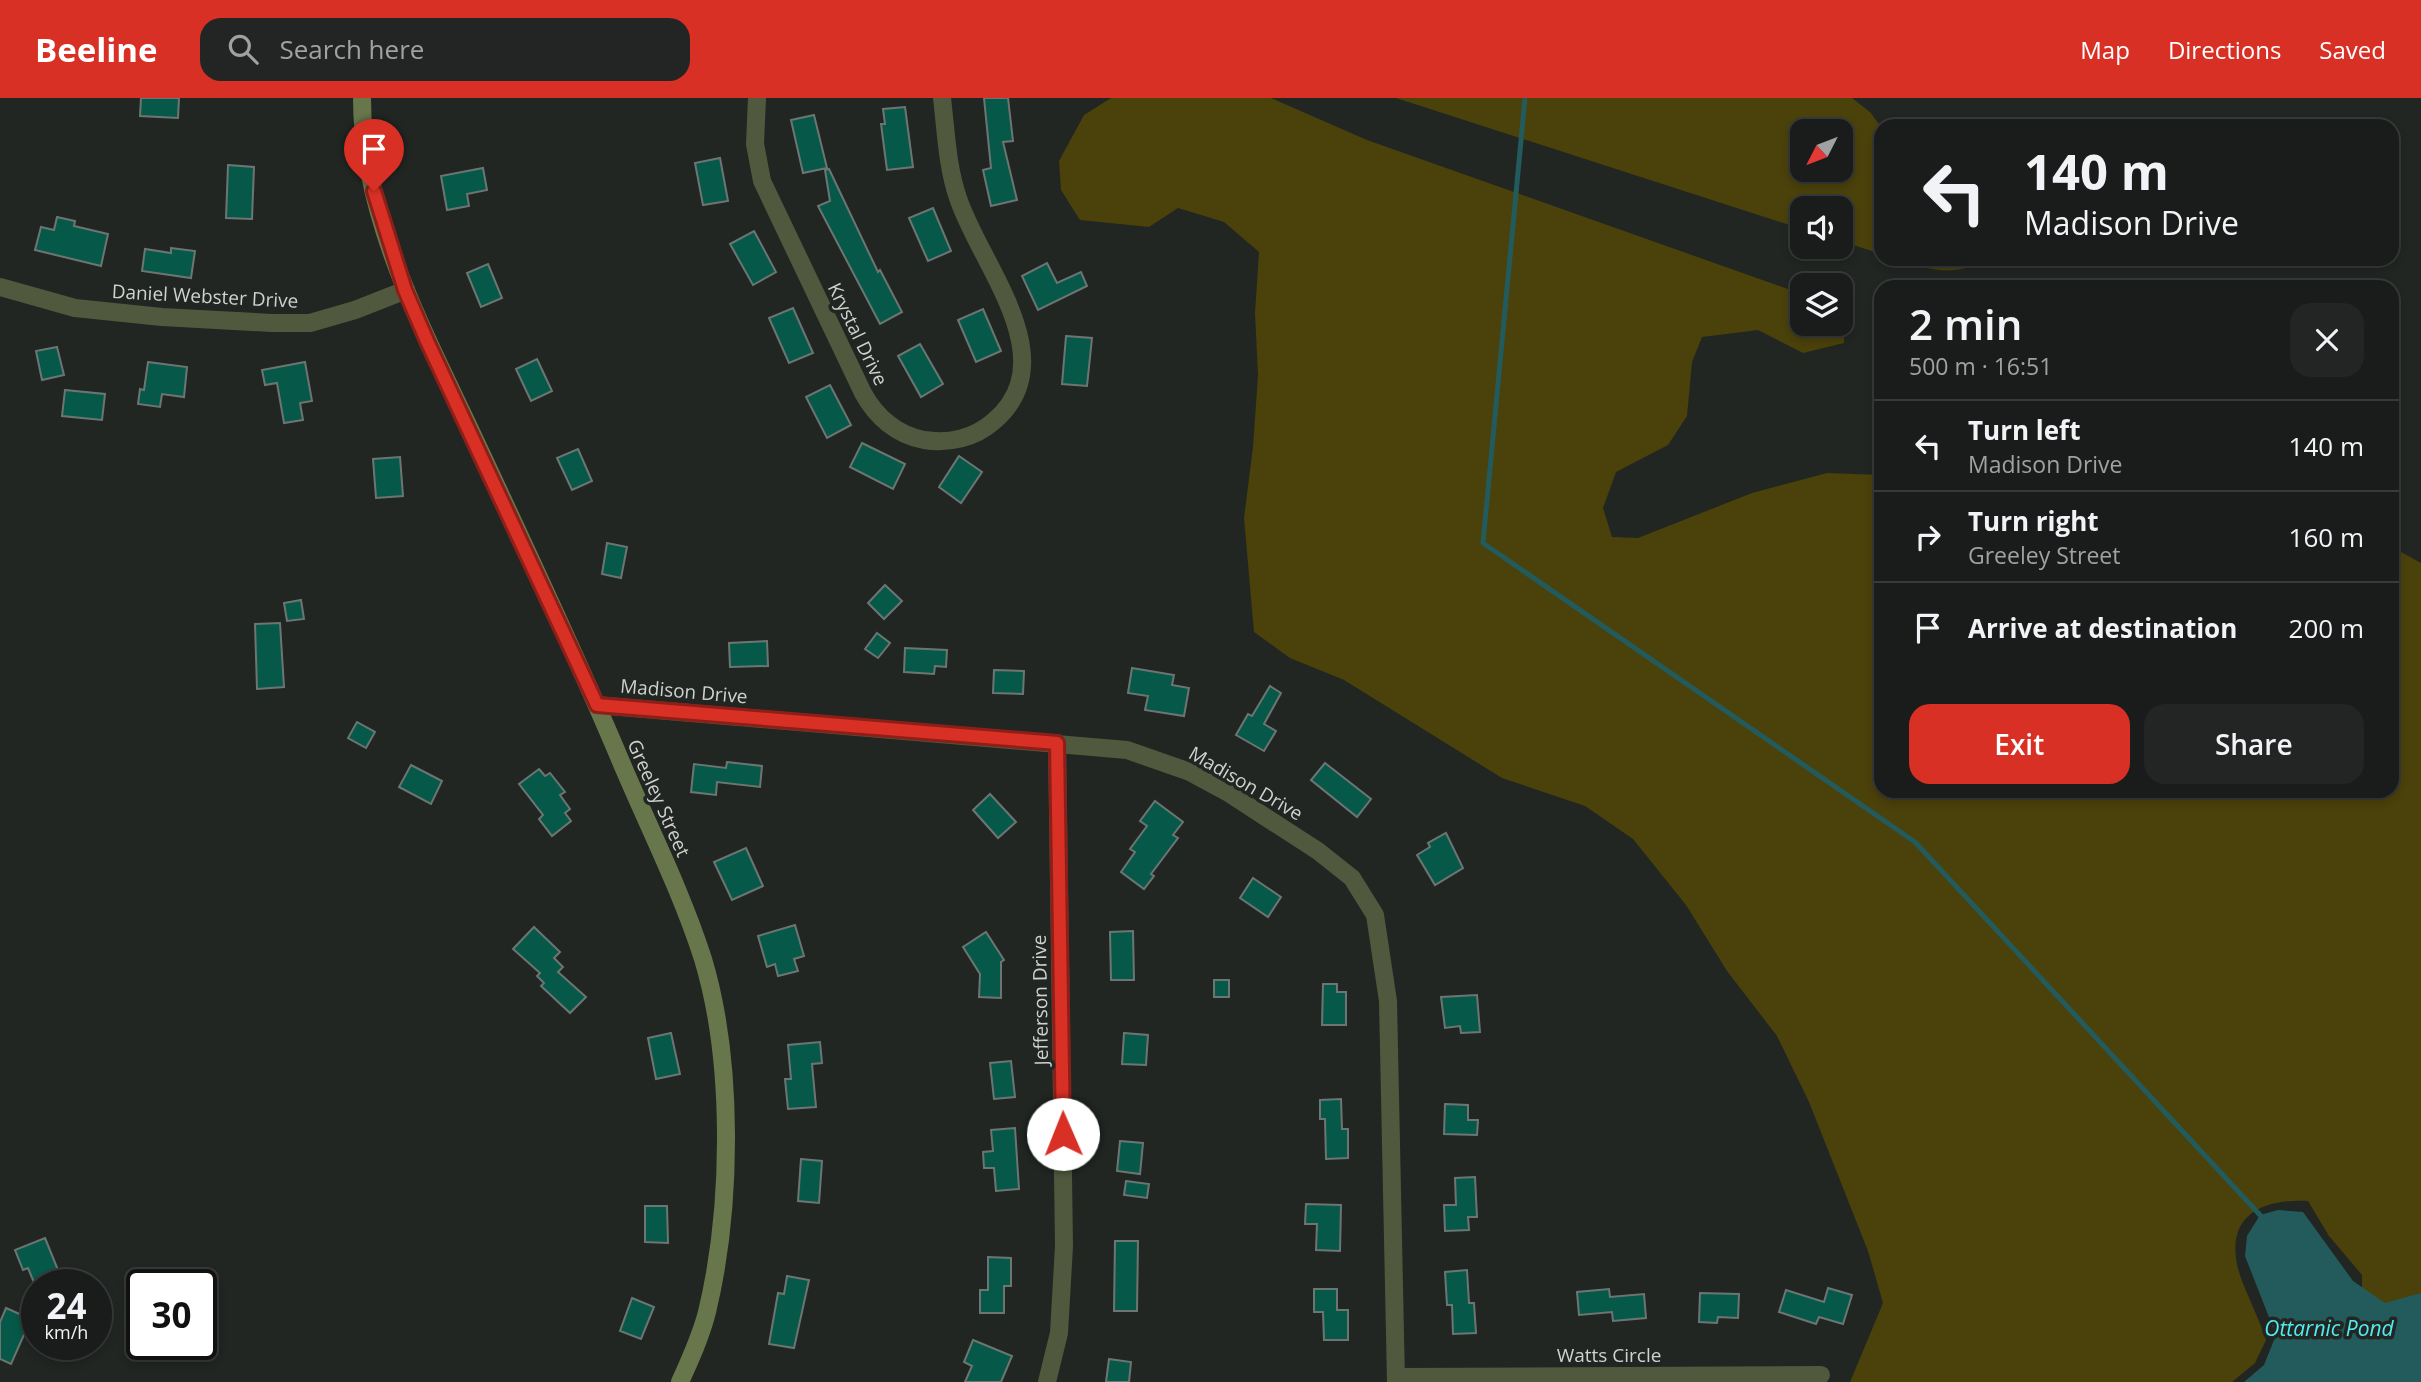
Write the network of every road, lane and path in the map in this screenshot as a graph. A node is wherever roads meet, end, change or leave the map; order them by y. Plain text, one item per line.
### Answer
1 (362, 98) edge
2 (757, 98) edge
3 (942, 98) edge
4 (0, 286) edge
5 (405, 290) junction
6 (597, 705) junction
7 (1057, 743) junction
8 (1821, 1375) dead end
9 (1397, 1380) edge
10 (680, 1382) edge
11 (1047, 1382) edge

1 - 5 street, Greeley Street
2 - 3 street, Krystal Drive
4 - 5 street, Daniel Webster Drive
5 - 6 street, Greeley Street
6 - 7 street, Madison Drive
6 - 10 street, Greeley Street
7 - 9 street, Madison Drive
7 - 11 street, Jefferson Drive
8 - 9 street, Watts Circle

